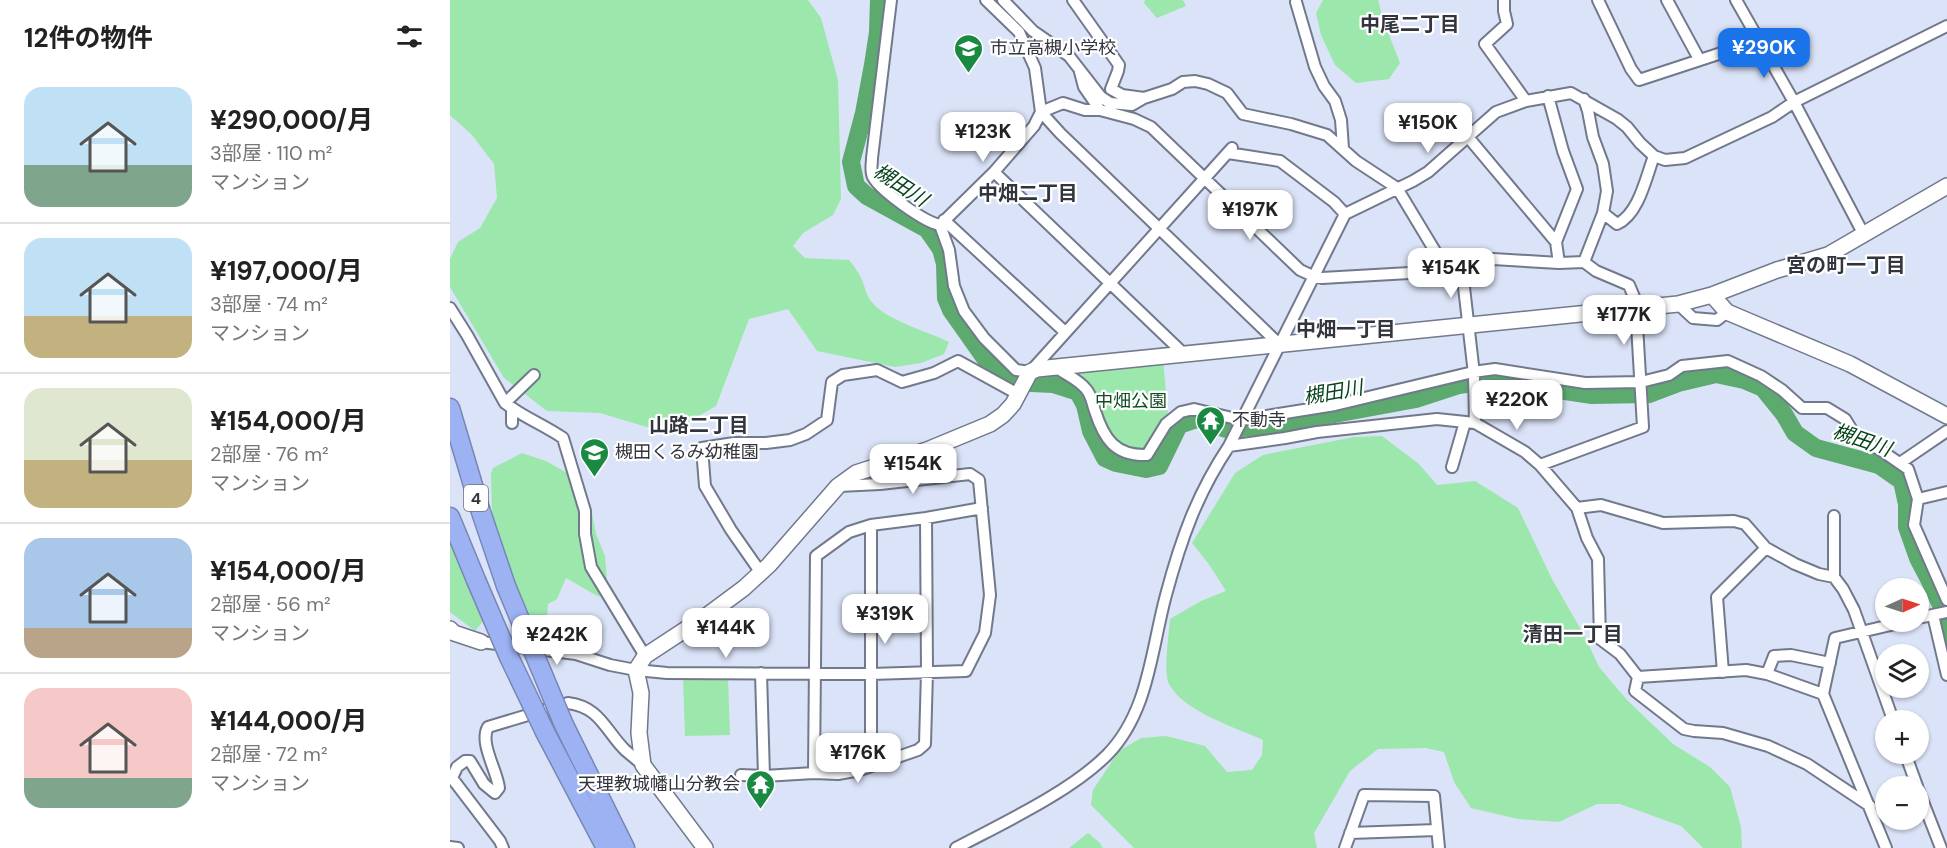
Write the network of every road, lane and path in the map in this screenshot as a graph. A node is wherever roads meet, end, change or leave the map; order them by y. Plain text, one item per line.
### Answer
1 (891, 0) edge
2 (986, 0) edge
3 (1003, 0) edge
4 (1073, 0) edge
5 (1504, 0) edge
6 (1598, 0) edge
7 (1667, 0) edge
8 (1736, 0) edge
9 (1296, 2) dead end
10 (1947, 26) edge
11 (1758, 41) junction
12 (1699, 59) junction
13 (1080, 72) junction
14 (1548, 96) junction
15 (1144, 98) junction
16 (1584, 99) junction
17 (1526, 100) junction
18 (1794, 102) junction
19 (1100, 110) junction
20 (1041, 112) junction
21 (1468, 137) junction
22 (1343, 148) junction
23 (1654, 156) junction
24 (994, 172) junction
25 (1206, 178) junction
26 (1947, 186) edge
27 (1397, 188) junction
28 (1603, 213) junction
29 (1345, 214) junction
30 (942, 222) junction
31 (1160, 228) junction
32 (1863, 235) junction
33 (1556, 242) junction
34 (1584, 262) junction
35 (1559, 263) junction
36 (1462, 270) junction
37 (1447, 271) junction
38 (1313, 276) junction
39 (1110, 283) junction
40 (1712, 295) junction
41 (1678, 304) junction
42 (450, 308) edge
43 (1636, 308) junction
44 (1727, 312) junction
45 (1468, 325) junction
46 (1065, 332) junction
47 (1279, 344) junction
48 (1183, 353) junction
49 (1056, 367) junction
50 (1474, 373) junction
51 (534, 375) dead end
52 (1024, 383) junction
53 (1641, 391) junction
54 (508, 406) junction
55 (450, 408) edge
56 (1947, 416) edge
57 (1241, 420) junction
58 (1470, 422) junction
59 (513, 423) dead end
60 (1947, 431) edge
61 (1232, 441) junction
62 (1900, 463) junction
63 (1540, 465) junction
64 (1452, 467) dead end
65 (838, 486) junction
66 (1947, 492) edge
67 (1918, 499) junction
68 (982, 508) junction
69 (1577, 508) junction
70 (1834, 516) dead end
71 (450, 517) edge
72 (926, 518) junction
73 (871, 525) junction
74 (1766, 548) junction
75 (761, 573) junction
76 (1833, 577) junction
77 (1947, 600) edge
78 (1939, 614) edge
79 (1875, 629) edge
80 (450, 630) edge
81 (1862, 632) junction
82 (481, 642) joint
83 (645, 656) junction
84 (1830, 663) junction
85 (636, 670) junction
86 (927, 672) junction
87 (1723, 672) junction
88 (760, 673) junction
89 (815, 673) junction
90 (871, 674) junction
91 (1767, 674) junction
92 (1947, 675) edge
93 (1638, 677) junction
94 (1823, 694) junction
95 (1889, 710) edge
96 (644, 765) junction
97 (871, 765) junction
98 (814, 773) junction
99 (741, 775) dead end
100 (764, 776) junction
101 (1870, 806) junction
102 (1929, 816) edge
103 (1437, 830) junction
104 (1350, 833) junction
105 (450, 847) edge
106 (458, 848) edge
107 (503, 848) edge
108 (606, 848) edge
109 (625, 848) edge
110 (705, 848) edge
111 (957, 848) edge
112 (1345, 848) edge
113 (1439, 848) edge
114 (1886, 848) edge
115 (1941, 848) edge

1 - 30 street
2 - 20 street
3 - 13 street
4 - 15 street
5 - 17 street
6 - 12 street
7 - 12 street
8 - 11 street
9 - 22 street
10 - 18 street
11 - 12 street
11 - 18 street
13 - 15 street
13 - 19 street
14 - 16 street
14 - 17 street
14 - 33 street
15 - 22 street
16 - 23 street
16 - 28 street
17 - 21 street
18 - 23 street
18 - 32 street
19 - 20 street
19 - 25 street
20 - 24 street
20 - 31 street
21 - 27 street
21 - 33 street
22 - 27 street
23 - 28 street
24 - 30 street
24 - 39 street
25 - 29 street
25 - 31 street
25 - 38 street
26 - 32 street
27 - 29 street
27 - 37 street
28 - 34 street
29 - 38 street
30 - 46 street
30 - 52 street
31 - 39 street
31 - 47 street
32 - 40 street
33 - 35 street
34 - 35 street
34 - 43 street
35 - 36 street
36 - 37 street
36 - 45 street
37 - 38 street
38 - 47 street
39 - 46 street
39 - 48 street
40 - 41 street
40 - 44 street
41 - 43 street
41 - 44 street
42 - 54 street
43 - 45 street
43 - 53 street
44 - 56 street
45 - 47 street
45 - 50 street
46 - 52 street
47 - 48 street
47 - 57 street
48 - 49 street
49 - 52 street
49 - 57 street
50 - 53 street
50 - 57 street
50 - 58 street
51 - 54 street
52 - 65 street
52 - 75 street
53 - 62 street
53 - 63 street
54 - 59 street
54 - 83 street
55 - 109 highway, 4, bridge
57 - 61 street
58 - 61 street
58 - 63 street
58 - 64 street
60 - 62 street
61 - 111 street
62 - 67 street
63 - 69 street
65 - 68 street
65 - 75 street
66 - 67 street
67 - 77 street
68 - 72 street
68 - 86 street
69 - 74 street
69 - 93 street
70 - 76 street
71 - 108 highway, 4, bridge
72 - 73 street
72 - 86 street
73 - 89 street
73 - 90 street
74 - 76 street
74 - 87 street
75 - 83 street
76 - 81 street
78 - 92 street
79 - 81 street
80 - 82 street
81 - 84 street
81 - 95 street
82 - 85 street
83 - 85 street
84 - 91 street
84 - 94 street
85 - 88 street
85 - 96 street
86 - 90 street
86 - 97 street
87 - 91 street
87 - 93 street
88 - 89 street
88 - 100 street
89 - 90 street
89 - 98 street
90 - 97 street
91 - 94 street
93 - 101 street
94 - 101 street
96 - 107 street
96 - 110 street
97 - 98 street
98 - 100 street
99 - 100 street
101 - 114 street
102 - 115 street
103 - 104 street
103 - 104 street
103 - 113 street
104 - 112 street
105 - 106 street

